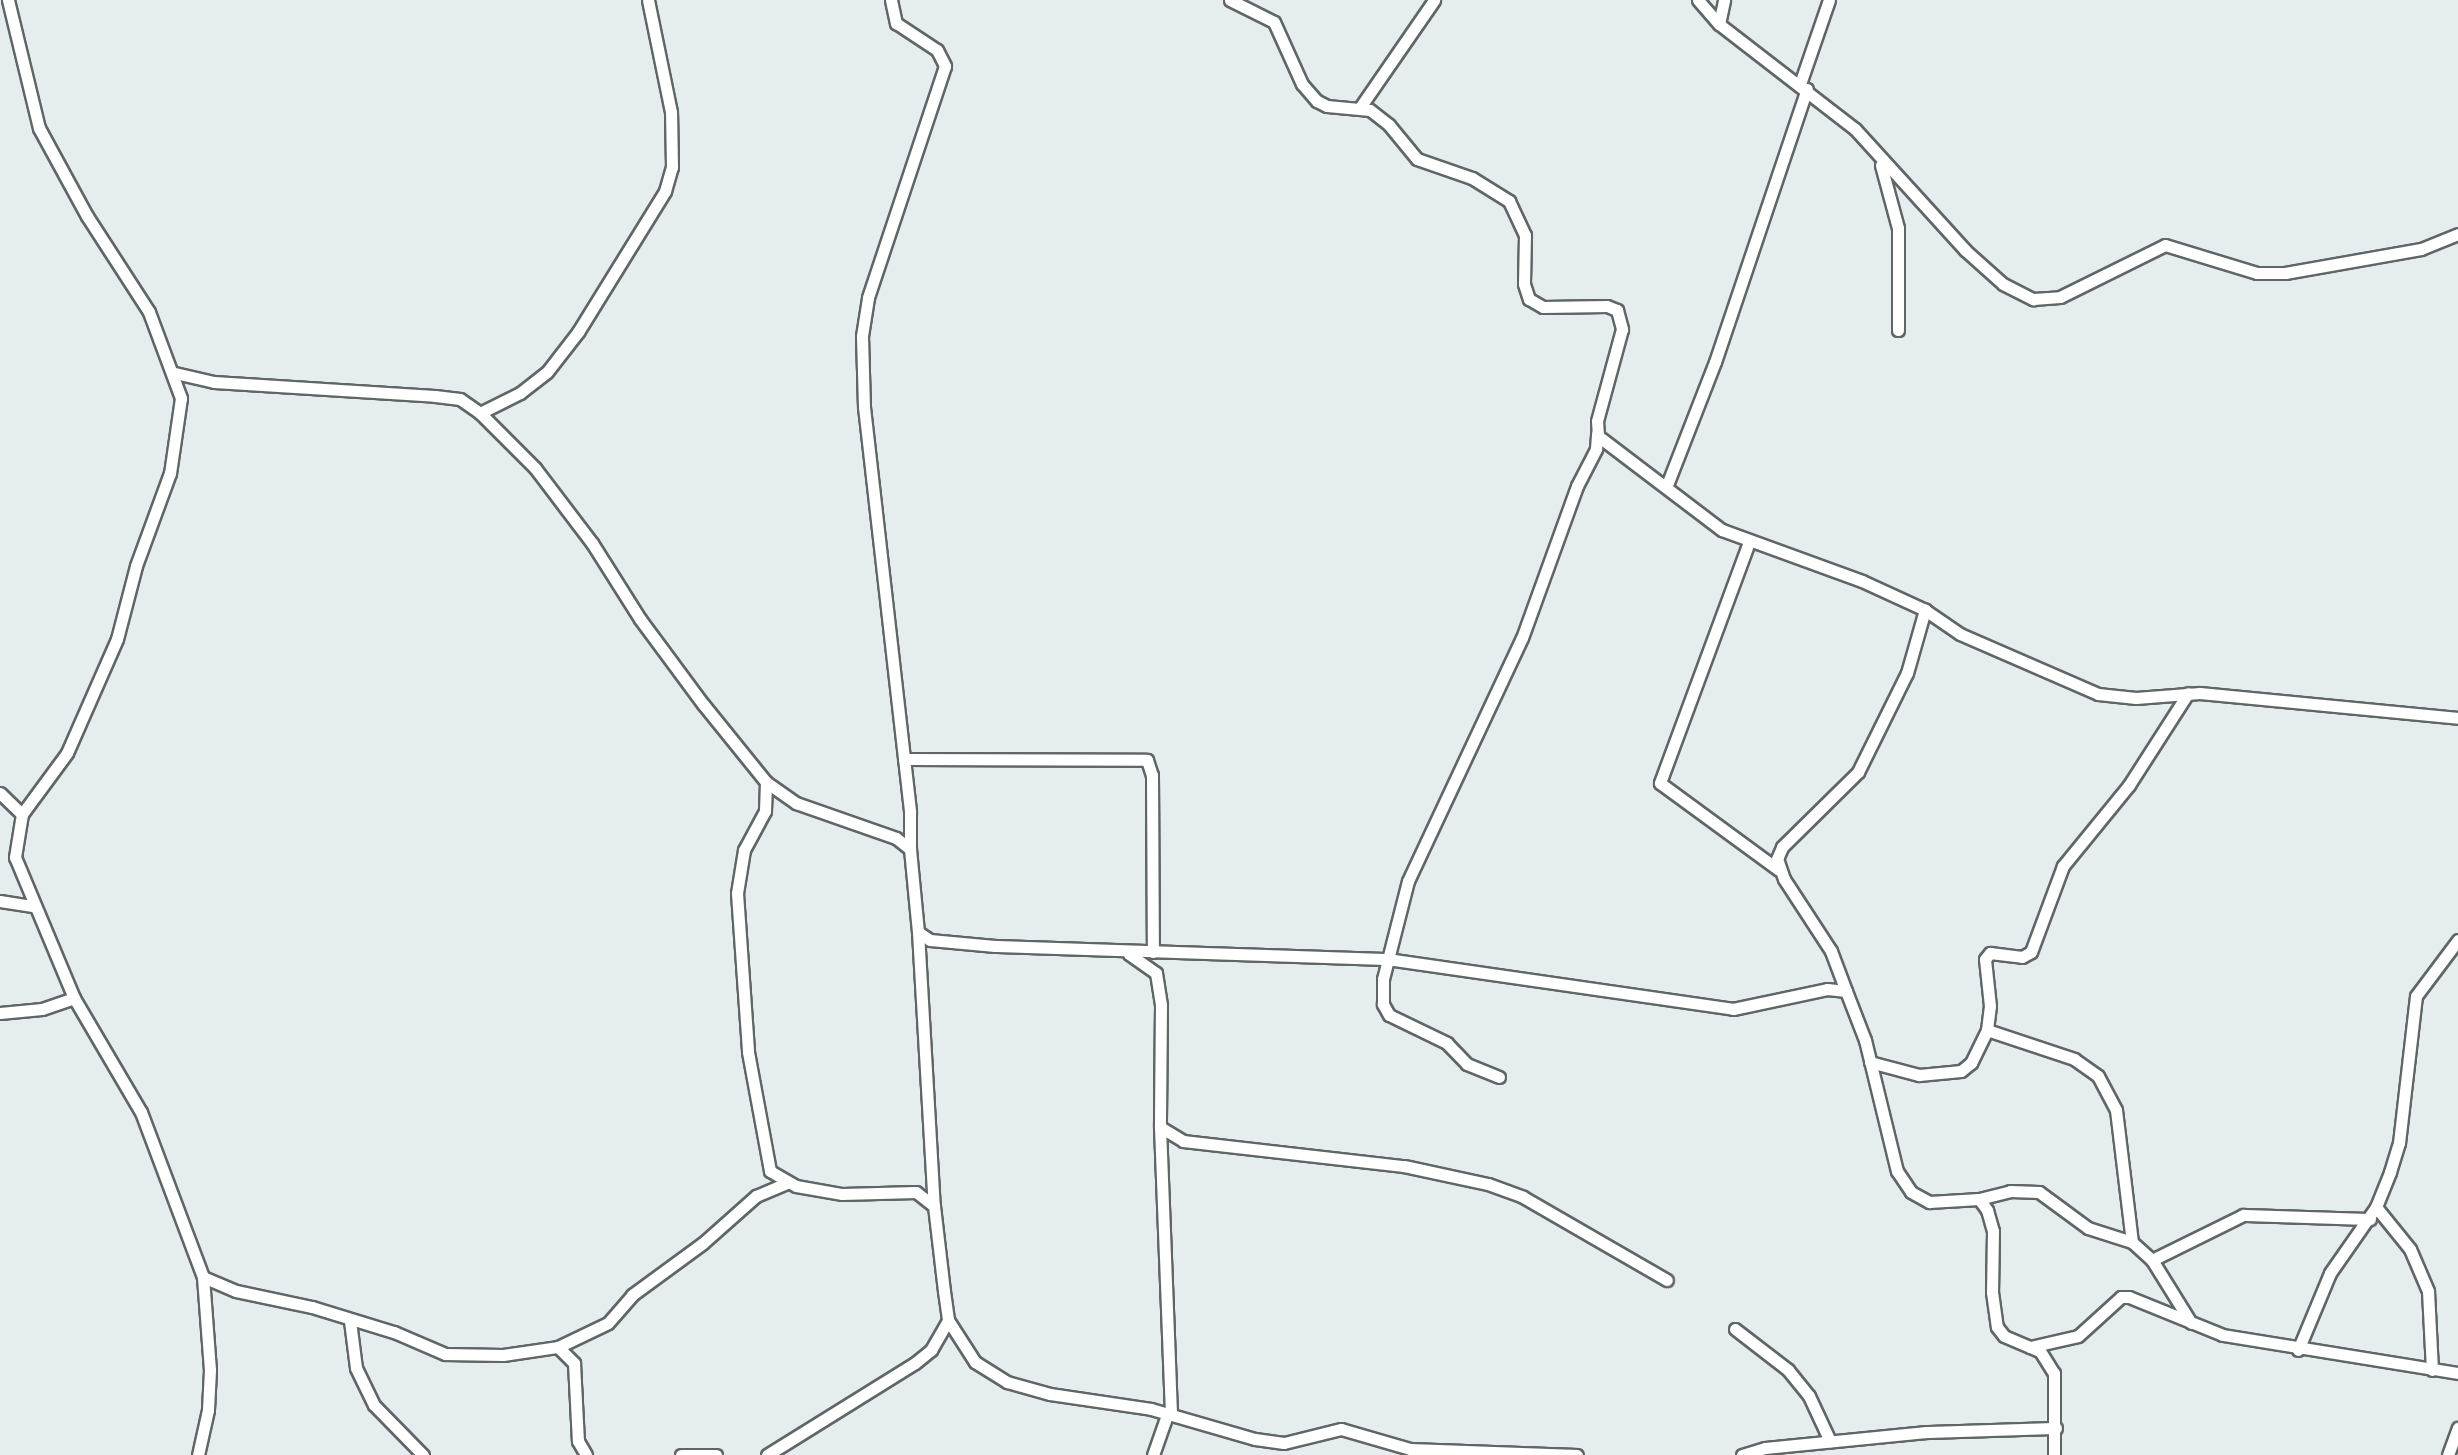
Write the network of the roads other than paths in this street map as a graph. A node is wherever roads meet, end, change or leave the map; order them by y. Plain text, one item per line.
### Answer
1 (8, 0) edge
2 (648, 0) edge
3 (891, 0) edge
4 (1230, 0) edge
5 (1434, 0) edge
6 (1698, 0) edge
7 (1724, 0) edge
8 (1829, 0) edge
9 (1720, 24) junction
10 (1803, 87) junction
11 (1361, 106) junction
12 (1877, 157) junction
13 (2458, 234) edge
14 (1898, 330) dead end
15 (175, 373) junction
16 (480, 413) junction
17 (1597, 429) junction
18 (1667, 486) junction
19 (1749, 542) junction
20 (1925, 610) junction
21 (2188, 693) junction
22 (2458, 718) edge
23 (904, 759) junction
24 (766, 782) junction
25 (0, 793) edge
26 (22, 814) junction
27 (910, 850) junction
28 (1780, 872) junction
29 (0, 901) edge
30 (33, 906) junction
31 (918, 932) junction
32 (2458, 940) edge
33 (1125, 952) junction
34 (1159, 952) junction
35 (1386, 959) junction
36 (1156, 973) junction
37 (1846, 991) junction
38 (74, 998) junction
39 (0, 1013) edge
40 (1987, 1030) junction
41 (1870, 1062) junction
42 (1499, 1077) dead end
43 (1160, 1127) junction
44 (1176, 1138) junction
45 (1161, 1152) junction
46 (770, 1171) junction
47 (786, 1183) junction
48 (756, 1196) junction
49 (1979, 1199) junction
50 (934, 1206) junction
51 (2373, 1213) junction
52 (2132, 1242) junction
53 (2152, 1260) junction
54 (203, 1277) junction
55 (1667, 1280) dead end
56 (350, 1320) junction
57 (948, 1320) junction
58 (2190, 1323) junction
59 (1735, 1329) dead end
60 (558, 1347) junction
61 (2030, 1347) junction
62 (932, 1350) junction
63 (965, 1350) junction
64 (2298, 1350) junction
65 (2432, 1370) junction
66 (2458, 1373) edge
67 (1169, 1415) junction
68 (2056, 1428) junction
69 (2458, 1428) edge
70 (1830, 1441) junction
71 (582, 1452) edge
72 (198, 1455) edge
73 (423, 1455) edge
74 (682, 1455) edge
75 (716, 1455) edge
76 (767, 1455) edge
77 (1153, 1455) edge
78 (1577, 1455) edge
79 (1742, 1455) edge
80 (2054, 1455) edge
81 (2448, 1455) edge

1 - 15 street
2 - 16 street
3 - 23 street
4 - 11 street
5 - 11 street
6 - 9 street
7 - 9 street
8 - 10 street
9 - 10 street
10 - 12 street
10 - 18 street
11 - 17 street
12 - 13 street
12 - 14 street
15 - 16 street
15 - 26 street
16 - 24 street
17 - 18 street
17 - 35 street
18 - 19 street
19 - 20 street
19 - 28 street
20 - 21 street
20 - 28 street
21 - 22 street
21 - 40 street
23 - 27 street
23 - 34 street
24 - 27 street
24 - 46 street
25 - 26 street
26 - 30 street
27 - 31 street
28 - 37 street
29 - 30 street
30 - 38 street
31 - 33 street
31 - 50 street
32 - 51 street
33 - 34 street
33 - 36 street
34 - 35 street
34 - 36 street
35 - 37 street
35 - 42 street
36 - 43 street
37 - 41 street
38 - 39 street
38 - 54 street
40 - 41 street
40 - 52 street
41 - 49 street
43 - 44 street
43 - 45 street
44 - 45 street
44 - 55 street
45 - 67 street
46 - 47 street
46 - 48 street
47 - 48 street
47 - 50 street
48 - 60 street
49 - 52 street
49 - 61 street
50 - 57 street
51 - 53 street
51 - 64 street
51 - 65 street
52 - 53 street
53 - 58 street
54 - 56 street
54 - 72 street
56 - 60 street
56 - 73 street
57 - 62 street
57 - 63 street
58 - 61 street
58 - 64 street
59 - 70 street
60 - 71 street
61 - 68 street
62 - 63 street
62 - 76 street
63 - 67 street
64 - 65 street
65 - 66 street
67 - 77 street
67 - 78 street
68 - 70 street
68 - 80 street
69 - 81 street
70 - 79 street
74 - 75 street

